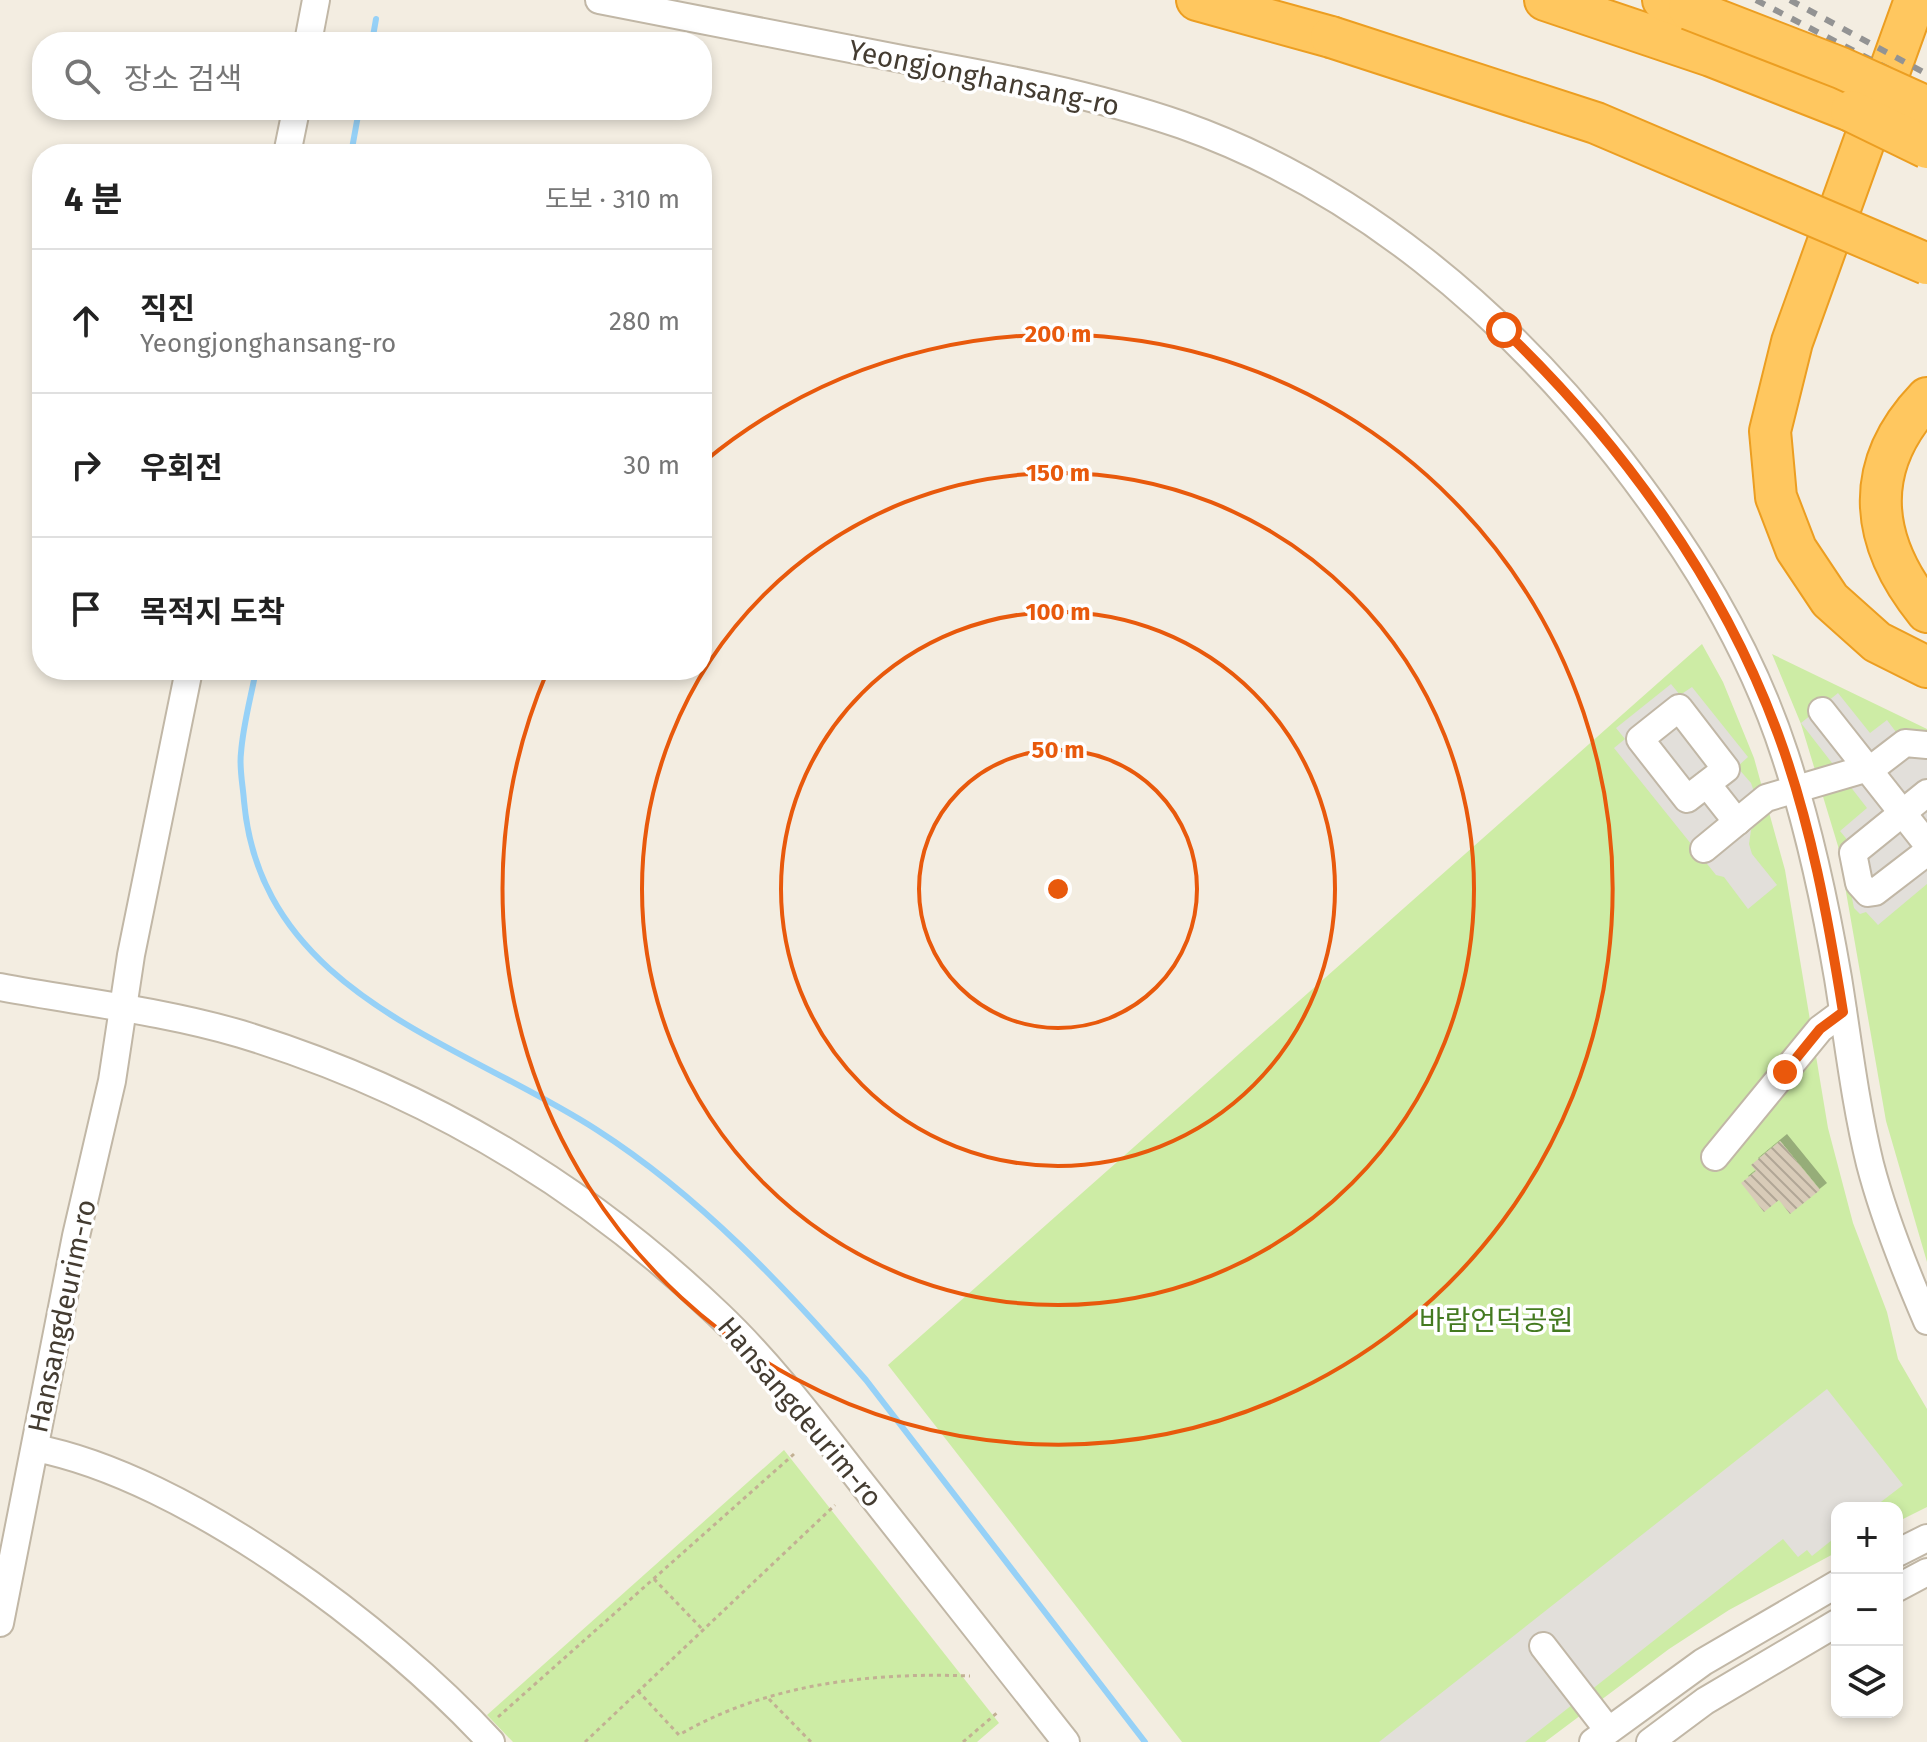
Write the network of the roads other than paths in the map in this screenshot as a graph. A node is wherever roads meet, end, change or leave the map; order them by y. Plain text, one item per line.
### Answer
1 (316, 0) edge
2 (599, 0) edge
3 (1197, 0) edge
4 (1545, 0) edge
5 (1663, 0) edge
6 (1915, 0) edge
7 (310, 32) edge
8 (1927, 107) edge
9 (294, 120) edge
10 (289, 144) edge
11 (1927, 148) edge
12 (1927, 264) edge
13 (1927, 398) edge
14 (1927, 612) edge
15 (1927, 667) edge
16 (187, 680) edge
17 (1822, 711) dead end
18 (1927, 745) edge
19 (1868, 769) junction
20 (1707, 784) dead end
21 (1796, 790) junction
22 (1927, 793) edge
23 (1902, 813) junction
24 (1737, 822) junction
25 (1927, 844) edge
26 (1704, 849) dead end
27 (1927, 852) edge
28 (0, 987) edge
29 (123, 1009) junction
30 (1843, 1012) junction
31 (1715, 1157) dead end
32 (1927, 1321) edge
33 (35, 1448) junction
34 (1927, 1538) edge
35 (1903, 1550) edge
36 (1927, 1572) edge
37 (1903, 1585) edge
38 (1831, 1587) edge
39 (0, 1623) edge
40 (1831, 1627) edge
41 (1543, 1646) dead end
42 (492, 1732) edge
43 (1600, 1736) edge
44 (1066, 1742) edge
45 (1650, 1742) edge

1 - 7 street
2 - 21 street, Yeongjonghansang-ro
3 - 12 highway, bridge
4 - 11 highway, bridge
5 - 8 highway, bridge
6 - 15 highway
9 - 10 street
13 - 14 highway
16 - 29 street, Hansangdeurim-ro
17 - 19 street
18 - 19 street
19 - 21 street
19 - 23 street
20 - 24 street
21 - 24 street
21 - 30 street, Yeongjonghansang-ro
22 - 23 street
23 - 25 street
23 - 27 street
24 - 26 street
28 - 29 street, Hansangdeurim-ro
29 - 33 street, Hansangdeurim-ro
29 - 44 street, Hansangdeurim-ro
30 - 31 street
30 - 32 street, Yeongjonghansang-ro
33 - 39 street, Hansangdeurim-ro
33 - 42 street
34 - 35 street
36 - 37 street
38 - 43 street
40 - 45 street
41 - 43 street

